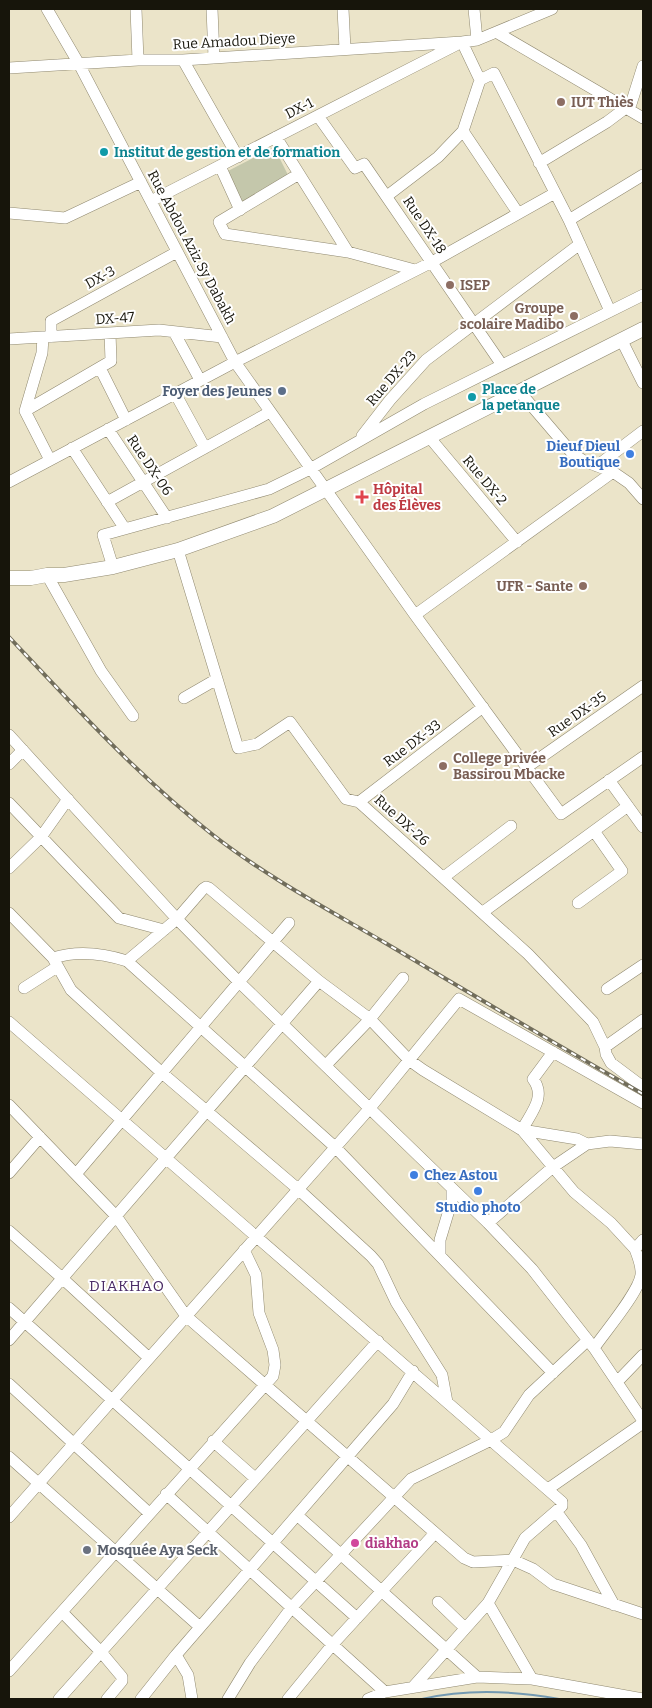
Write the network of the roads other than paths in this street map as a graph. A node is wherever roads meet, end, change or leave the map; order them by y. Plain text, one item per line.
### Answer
1 (47, 9) edge
2 (136, 9) edge
3 (212, 9) edge
4 (343, 9) edge
5 (474, 9) edge
6 (552, 9) edge
7 (496, 32) junction
8 (477, 40) junction
9 (462, 42) junction
10 (344, 49) junction
11 (214, 57) junction
12 (138, 60) junction
13 (183, 60) junction
14 (79, 64) junction
15 (643, 66) edge
16 (9, 68) edge
17 (480, 80) junction
18 (626, 108) junction
19 (318, 116) junction
20 (643, 118) edge
21 (463, 131) junction
22 (276, 137) junction
23 (238, 157) junction
24 (539, 163) junction
25 (220, 166) junction
26 (300, 174) junction
27 (643, 175) edge
28 (141, 182) junction
29 (555, 193) junction
30 (386, 196) junction
31 (151, 201) junction
32 (240, 210) junction
33 (9, 213) edge
34 (518, 214) junction
35 (569, 220) junction
36 (580, 244) junction
37 (177, 252) junction
38 (348, 252) junction
39 (432, 262) junction
40 (416, 270) junction
41 (643, 295) edge
42 (610, 311) junction
43 (474, 324) junction
44 (643, 329) edge
45 (174, 332) junction
46 (110, 333) junction
47 (47, 337) junction
48 (222, 338) junction
49 (9, 339) edge
50 (621, 339) junction
51 (234, 362) junction
52 (502, 365) junction
53 (100, 368) junction
54 (200, 380) junction
55 (643, 383) edge
56 (519, 391) junction
57 (175, 393) junction
58 (25, 411) junction
59 (270, 412) junction
60 (126, 420) junction
61 (108, 429) junction
62 (643, 431) edge
63 (430, 438) junction
64 (360, 440) junction
65 (72, 448) junction
66 (206, 448) junction
67 (50, 460) junction
68 (597, 466) junction
69 (310, 468) junction
70 (613, 472) junction
71 (9, 482) edge
72 (144, 483) junction
73 (326, 490) junction
74 (641, 492) edge
75 (107, 502) junction
76 (167, 518) junction
77 (125, 529) junction
78 (517, 542) junction
79 (178, 550) junction
80 (112, 567) junction
81 (47, 575) junction
82 (9, 578) edge
83 (415, 615) junction
84 (217, 679) junction
85 (643, 686) edge
86 (184, 698) dead end
87 (483, 707) junction
88 (132, 716) dead end
89 (9, 735) edge
90 (23, 750) junction
91 (643, 757) edge
92 (9, 764) edge
93 (527, 767) junction
94 (609, 780) junction
95 (68, 799) junction
96 (359, 802) junction
97 (9, 803) edge
98 (628, 806) junction
99 (511, 826) dead end
100 (643, 826) edge
101 (594, 831) junction
102 (41, 837) junction
103 (9, 868) edge
104 (444, 877) junction
105 (578, 903) dead end
106 (9, 912) edge
107 (483, 912) junction
108 (177, 919) junction
109 (289, 923) dead end
110 (164, 930) junction
111 (274, 941) junction
112 (127, 961) junction
113 (55, 962) junction
114 (643, 964) edge
115 (403, 978) dead end
116 (319, 981) junction
117 (239, 982) junction
118 (24, 988) dead end
119 (607, 989) dead end
120 (370, 1019) junction
121 (643, 1020) edge
122 (9, 1022) edge
123 (282, 1023) junction
124 (200, 1027) junction
125 (605, 1047) junction
126 (553, 1052) junction
127 (409, 1060) junction
128 (326, 1065) junction
129 (245, 1066) junction
130 (162, 1073) junction
131 (643, 1088) edge
132 (643, 1103) edge
133 (9, 1105) edge
134 (370, 1108) junction
135 (206, 1111) junction
136 (122, 1120) junction
137 (522, 1130) junction
138 (40, 1137) junction
139 (587, 1144) junction
140 (643, 1144) edge
141 (335, 1147) junction
142 (166, 1158) junction
143 (553, 1167) junction
144 (9, 1173) edge
145 (76, 1174) junction
146 (298, 1189) junction
147 (452, 1189) junction
148 (116, 1216) junction
149 (488, 1223) junction
150 (9, 1231) edge
151 (256, 1236) junction
152 (639, 1244) edge
153 (244, 1250) junction
154 (440, 1254) junction
155 (62, 1278) junction
156 (9, 1308) edge
157 (186, 1316) junction
158 (24, 1322) junction
159 (9, 1340) edge
160 (378, 1341) junction
161 (591, 1344) junction
162 (643, 1356) edge
163 (149, 1358) junction
164 (413, 1371) junction
165 (553, 1372) junction
166 (617, 1382) junction
167 (9, 1384) edge
168 (266, 1385) junction
169 (112, 1400) junction
170 (448, 1402) junction
171 (307, 1421) junction
172 (643, 1422) edge
173 (491, 1440) junction
174 (214, 1441) junction
175 (74, 1444) junction
176 (348, 1456) junction
177 (9, 1458) edge
178 (189, 1468) junction
179 (256, 1478) junction
180 (38, 1484) junction
181 (548, 1489) junction
182 (166, 1494) junction
183 (394, 1497) junction
184 (231, 1506) junction
185 (556, 1511) junction
186 (149, 1513) junction
187 (297, 1515) junction
188 (9, 1517) edge
189 (208, 1532) junction
190 (435, 1532) junction
191 (273, 1543) junction
192 (114, 1551) junction
193 (341, 1556) junction
194 (513, 1560) junction
195 (250, 1569) junction
196 (317, 1582) junction
197 (157, 1589) junction
198 (382, 1591) junction
199 (438, 1602) dead end
200 (488, 1603) junction
201 (614, 1605) junction
202 (292, 1608) junction
203 (62, 1612) junction
204 (643, 1614) edge
205 (357, 1618) junction
206 (200, 1628) junction
207 (465, 1628) junction
208 (333, 1644) junction
209 (446, 1649) junction
210 (101, 1652) junction
211 (176, 1655) junction
212 (9, 1671) edge
213 (477, 1677) junction
214 (532, 1679) junction
215 (413, 1687) junction
216 (385, 1692) junction
217 (59, 1699) edge
218 (107, 1699) edge
219 (141, 1699) edge
220 (192, 1699) edge
221 (228, 1699) edge
222 (288, 1699) edge
223 (368, 1699) edge
224 (643, 1699) edge

1 - 14 street, Rue Abdou Aziz Sy Dabakh
2 - 12 street
3 - 11 street
4 - 10 street
5 - 8 street
6 - 7 street, Rue Amadou Dieye
7 - 8 street, Rue Amadou Dieye
7 - 18 street
8 - 9 street, Rue Amadou Dieye
9 - 10 street, Rue Amadou Dieye
9 - 17 street
9 - 19 street, DX-1
10 - 11 street, Rue Amadou Dieye
11 - 13 street, Rue Amadou Dieye
12 - 13 street, Rue Amadou Dieye
12 - 14 street, Rue Amadou Dieye
13 - 23 street
14 - 16 street, Rue Amadou Dieye
14 - 28 street, Rue Abdou Aziz Sy Dabakh
15 - 18 street
17 - 21 street
17 - 24 street
18 - 20 street
18 - 24 street
19 - 22 street, DX-1
19 - 30 street, Rue DX-18
21 - 30 street
21 - 34 street
22 - 23 street, DX-1
22 - 26 street
23 - 25 street, DX-1
24 - 29 street
25 - 31 street, DX-1
25 - 32 street
26 - 32 street
26 - 38 street
27 - 35 street
28 - 31 street, Rue Abdou Aziz Sy Dabakh
28 - 33 street
29 - 34 street
29 - 35 street
30 - 39 street, Rue DX-18
31 - 37 street, Rue Abdou Aziz Sy Dabakh
32 - 38 street
34 - 39 street
35 - 36 street
36 - 42 street
36 - 43 street, Rue DX-23
37 - 47 street, DX-3
37 - 48 street, Rue Abdou Aziz Sy Dabakh
38 - 40 street
39 - 40 street
39 - 43 street, Rue DX-18
40 - 51 street
41 - 42 street
42 - 52 street
43 - 52 street, Rue DX-18
43 - 64 street, Rue DX-23
44 - 50 main road
45 - 46 street, DX-47
45 - 48 street, DX-47
45 - 54 street
46 - 47 street, DX-47
46 - 53 street
47 - 49 street, DX-47
47 - 58 street
48 - 51 street, Rue Abdou Aziz Sy Dabakh
50 - 55 street
50 - 56 main road
51 - 54 street
51 - 59 street, Rue Abdou Aziz Sy Dabakh
52 - 64 street
53 - 58 street
53 - 60 street
54 - 57 street
56 - 63 main road
56 - 68 street
57 - 60 street
57 - 66 street
58 - 67 street
59 - 66 street
59 - 69 street, Rue Abdou Aziz Sy Dabakh
60 - 61 street
61 - 65 street
61 - 72 street, Rue DX-06
62 - 68 street
63 - 73 main road
63 - 78 street, Rue DX-2
64 - 69 street
65 - 67 street
65 - 75 street
66 - 72 street
67 - 71 street
68 - 70 street
69 - 73 street, Rue Abdou Aziz Sy Dabakh
69 - 76 street
70 - 74 street
70 - 78 street
72 - 75 street
72 - 76 street, Rue DX-06
73 - 79 main road
73 - 83 street, Rue Abdou Aziz Sy Dabakh
75 - 77 street
76 - 77 street
77 - 80 street
78 - 83 street
79 - 80 main road
79 - 84 street
80 - 81 main road
81 - 82 main road
81 - 88 street
83 - 87 street, Rue Abdou Aziz Sy Dabakh
84 - 86 street
84 - 96 street, Rue DX-26
85 - 93 street, Rue DX-35
87 - 93 street, Rue Abdou Aziz Sy Dabakh
87 - 96 street, Rue DX-33
89 - 90 street
90 - 92 street
90 - 95 street
91 - 94 street
93 - 94 street, Rue Abdou Aziz Sy Dabakh
94 - 98 street
95 - 102 street
95 - 108 street
96 - 104 street, Rue DX-26
97 - 102 street
98 - 100 street
98 - 101 street
99 - 104 street
101 - 105 street
101 - 107 street
102 - 103 street
102 - 110 street
104 - 107 street, Rue DX-26
106 - 113 street
107 - 125 street, Rue DX-26
108 - 110 street
108 - 111 street
108 - 117 street
109 - 111 street
110 - 112 street
111 - 116 street
111 - 117 street
112 - 113 street
112 - 124 street
113 - 118 street
113 - 130 street
114 - 119 street
115 - 120 street
116 - 120 street
116 - 123 street
117 - 123 street
117 - 124 street
120 - 127 street
120 - 128 street
121 - 125 street
122 - 136 street
123 - 128 street
123 - 129 street
124 - 129 street
124 - 130 street
125 - 131 street, Rue DX-26
126 - 127 street
126 - 132 street
126 - 137 street
127 - 134 street
127 - 137 street
128 - 134 street
129 - 135 street
129 - 141 street
130 - 135 street
130 - 136 street
133 - 138 street
134 - 141 street
134 - 147 street
135 - 142 street
135 - 146 street
136 - 142 street
136 - 145 street
137 - 139 street
137 - 143 street
138 - 144 street
138 - 145 street
139 - 140 street
139 - 143 street
141 - 146 street
141 - 154 street
142 - 148 street
142 - 151 street
143 - 149 street
143 - 152 street
145 - 148 street
146 - 151 street
146 - 170 street
147 - 149 street
147 - 154 street
148 - 155 street
148 - 157 street
149 - 161 street
150 - 155 street
151 - 153 street
151 - 160 street
152 - 161 street
153 - 157 street
153 - 168 street
154 - 165 street
155 - 158 street
155 - 163 street
156 - 158 street
157 - 163 street
157 - 168 street
158 - 159 street
158 - 169 street
160 - 164 street
160 - 171 street
161 - 165 street
161 - 166 street
162 - 166 street
163 - 169 street
164 - 170 street
164 - 176 street
165 - 173 street
166 - 172 street
167 - 175 street
168 - 171 street
168 - 174 street
169 - 175 street
169 - 178 street
170 - 173 street
171 - 176 street
171 - 179 street
172 - 181 street
173 - 181 street
173 - 183 street
174 - 178 street
174 - 179 street
175 - 180 street
175 - 186 street
176 - 183 street
176 - 187 street
177 - 180 street
178 - 182 street
178 - 184 street
179 - 184 street
180 - 188 street
180 - 192 street
181 - 185 street
182 - 186 street
182 - 189 street
183 - 190 street
183 - 193 street
184 - 189 street
184 - 191 street
185 - 194 street
185 - 201 street
186 - 192 street
187 - 191 street
187 - 193 street
189 - 195 street
189 - 197 street
190 - 194 street
190 - 198 street
191 - 195 street
191 - 196 street
192 - 197 street
192 - 203 street
193 - 196 street
193 - 198 street
194 - 200 street
194 - 201 street
195 - 202 street
195 - 206 street
196 - 202 street
196 - 205 street
197 - 206 street
197 - 210 street
198 - 205 street
198 - 209 street
199 - 207 street
200 - 207 street
200 - 214 street
201 - 204 street
202 - 208 street
202 - 221 street
203 - 210 street
203 - 212 street
205 - 208 street
206 - 211 street
207 - 209 street
208 - 216 street
208 - 222 street
209 - 213 street
209 - 215 street
210 - 217 street
210 - 218 street
211 - 219 street
211 - 220 street
213 - 214 street
213 - 215 street
214 - 224 street
215 - 216 street
216 - 223 street

